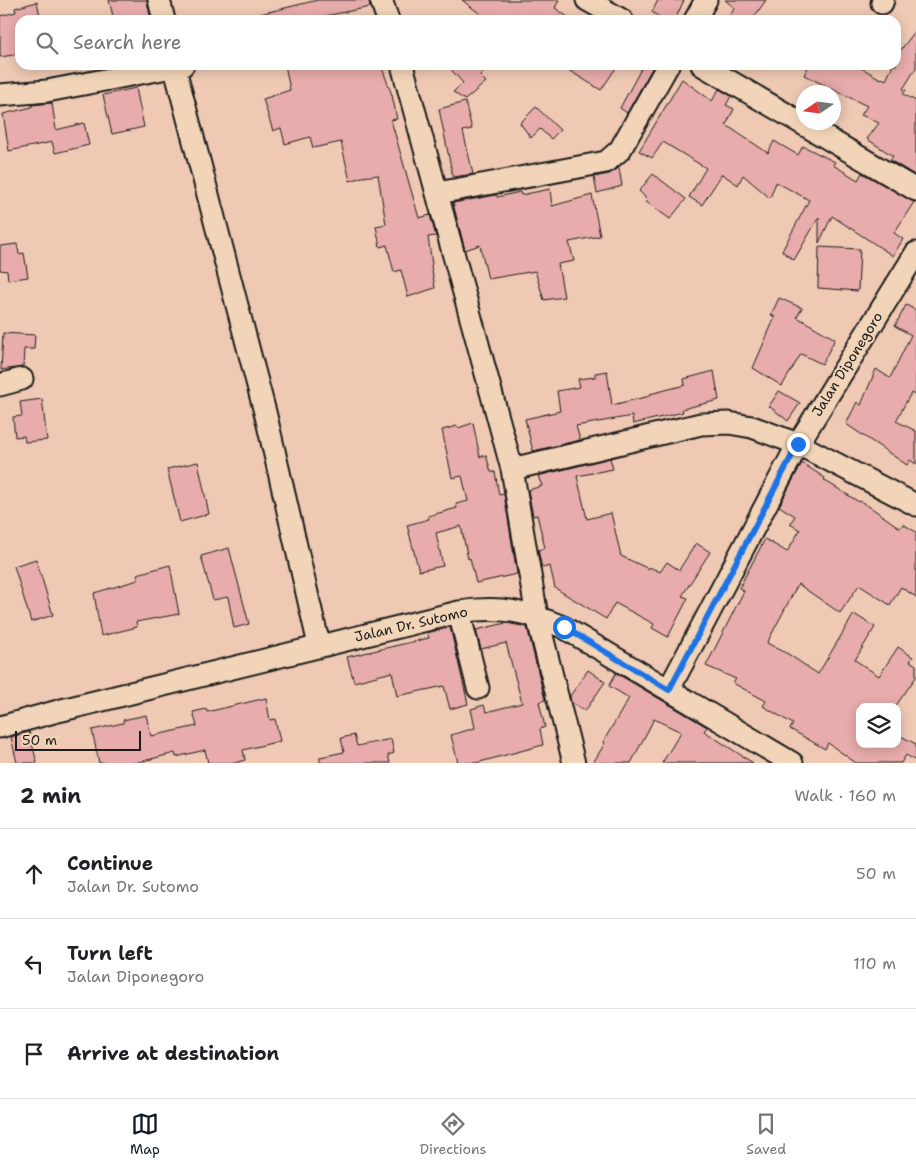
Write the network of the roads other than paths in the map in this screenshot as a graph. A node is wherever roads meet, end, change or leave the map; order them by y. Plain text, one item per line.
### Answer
1 (159, 0) edge
2 (381, 0) edge
3 (586, 0) edge
4 (706, 0) edge
5 (163, 15) edge
6 (386, 15) edge
7 (613, 15) edge
8 (698, 15) edge
9 (155, 70) edge
10 (178, 70) edge
11 (403, 70) edge
12 (665, 70) edge
13 (711, 70) edge
14 (0, 95) edge
15 (916, 190) edge
16 (438, 193) junction
17 (916, 253) edge
18 (22, 380) dead end
19 (0, 385) edge
20 (798, 444) junction
21 (512, 468) junction
22 (916, 505) edge
23 (459, 612) junction
24 (537, 616) junction
25 (319, 646) junction
26 (478, 688) dead end
27 (669, 690) junction
28 (0, 727) edge
29 (574, 763) edge
30 (792, 763) edge

1 - 5 street
2 - 6 street
3 - 7 street
4 - 8 street
9 - 14 street
10 - 25 street
11 - 16 street
12 - 16 street
13 - 15 street
16 - 21 street
17 - 20 street, Jalan Diponegoro
18 - 19 street
20 - 21 street
20 - 22 street
20 - 27 street, Jalan Diponegoro
21 - 24 street
23 - 24 street, Jalan Dr. Sutomo
23 - 25 street, Jalan Dr. Sutomo
23 - 26 street
24 - 27 street, Jalan Dr. Sutomo
24 - 29 street
25 - 28 street, Jalan Dr. Sutomo
27 - 30 street, Jalan Dr. Sutomo

